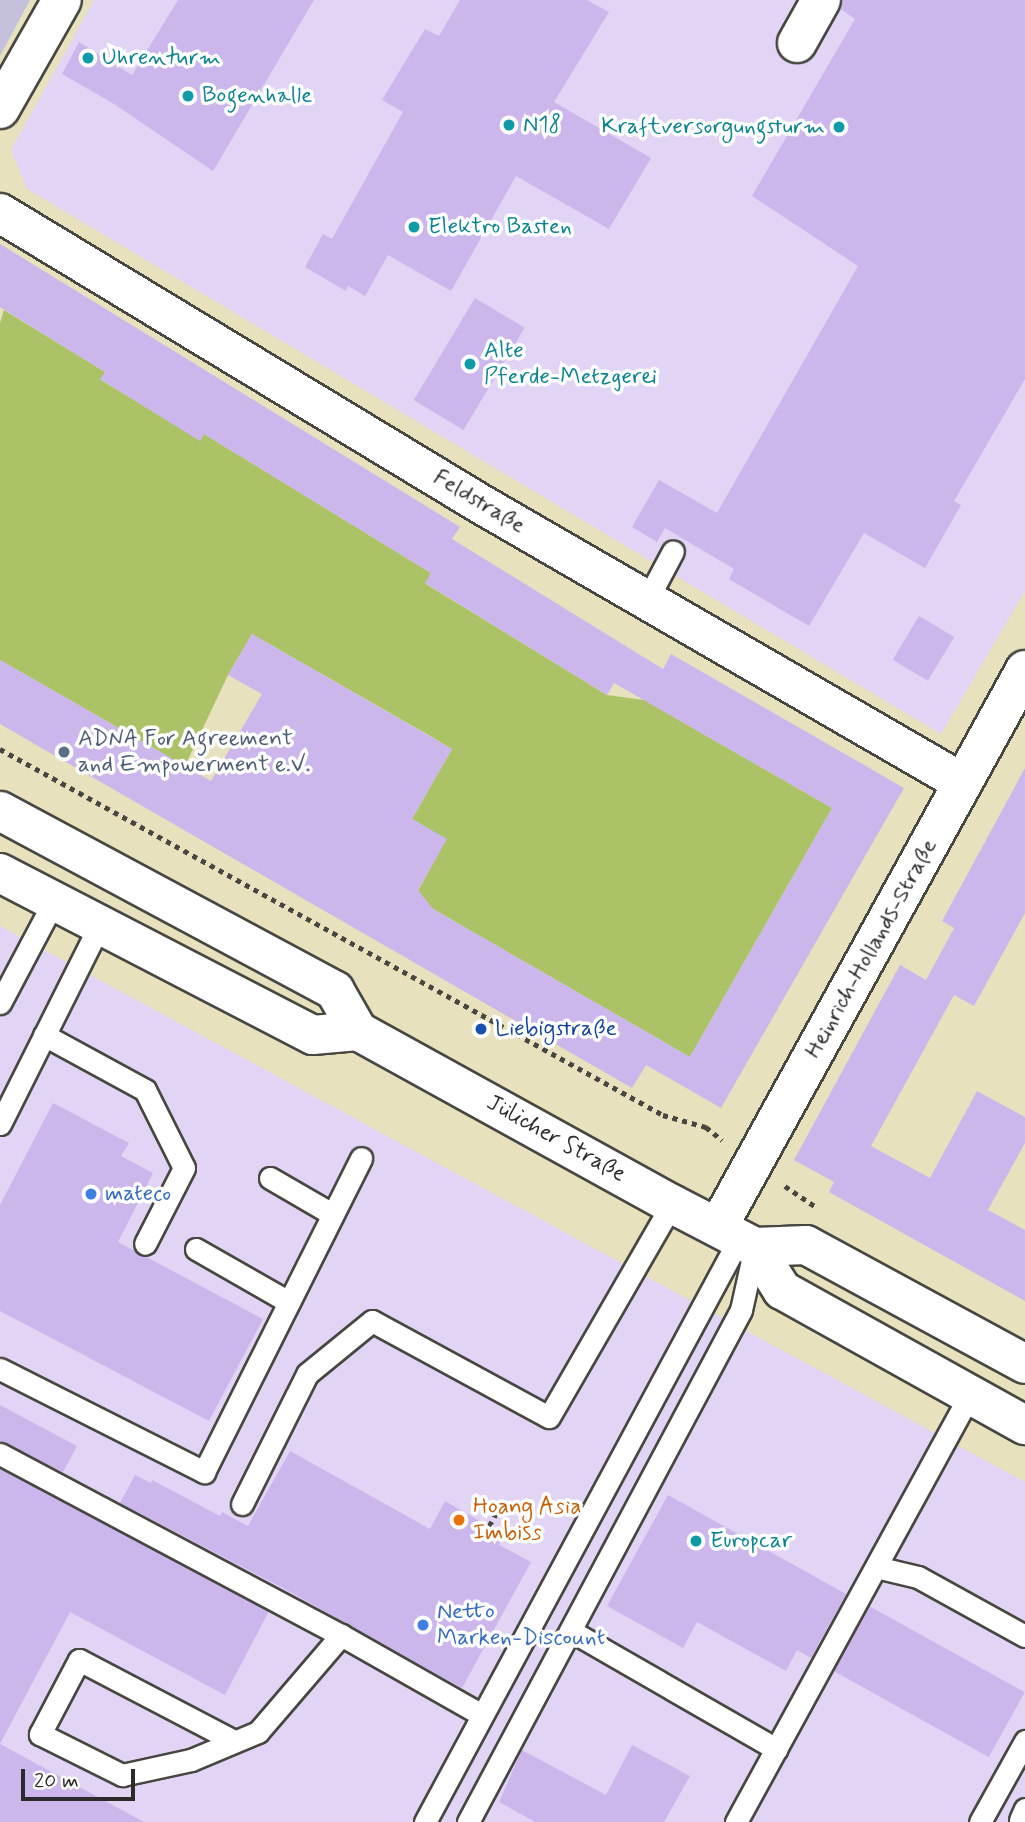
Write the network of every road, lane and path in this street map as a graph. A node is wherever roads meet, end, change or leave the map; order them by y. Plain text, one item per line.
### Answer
1 (62, 0) edge
2 (821, 0) edge
3 (797, 43) dead end
4 (0, 109) edge
5 (0, 213) edge
6 (673, 551) dead end
7 (647, 600) junction
8 (1025, 670) edge
9 (0, 749) edge
10 (963, 783) junction
11 (0, 811) edge
12 (0, 873) edge
13 (54, 901) junction
14 (99, 926) junction
15 (0, 1003) edge
16 (358, 1031) junction
17 (44, 1035) junction
18 (0, 1124) edge
19 (725, 1143) dead end
20 (361, 1158) dead end
21 (270, 1178) dead end
22 (672, 1204) junction
23 (332, 1214) junction
24 (737, 1238) junction
25 (145, 1244) dead end
26 (196, 1249) dead end
27 (289, 1302) junction
28 (1025, 1364) edge
29 (0, 1369) edge
30 (970, 1395) junction
31 (1025, 1425) edge
32 (0, 1454) edge
33 (502, 1503) dead end
34 (242, 1504) dead end
35 (489, 1526) dead end
36 (876, 1567) junction
37 (571, 1631) junction
38 (341, 1635) junction
39 (1025, 1636) edge
40 (481, 1715) junction
41 (234, 1741) junction
42 (1025, 1741) edge
43 (776, 1749) junction
44 (425, 1822) edge
45 (468, 1822) edge
46 (736, 1822) edge
47 (980, 1822) edge

1 - 4 street
2 - 3 street
5 - 7 street, Feldstraße
6 - 7 lane
7 - 10 street, Feldstraße
8 - 10 street, Heinrich-Hollands-Straße
9 - 19 path
10 - 24 street, Heinrich-Hollands-Straße
11 - 16 street
12 - 13 street
13 - 14 street
13 - 15 lane
14 - 16 street
14 - 17 lane
16 - 22 street, Jülicher Straße
17 - 18 lane
17 - 25 lane
20 - 23 lane
21 - 23 lane
22 - 24 street, Jülicher Straße
22 - 34 lane
23 - 27 lane
24 - 28 street, Jülicher Straße
24 - 30 street
24 - 37 lane
24 - 40 lane
26 - 27 lane
27 - 29 lane
30 - 31 street
30 - 36 lane
32 - 38 lane
33 - 35 path
36 - 39 lane
36 - 43 lane
37 - 43 lane
37 - 45 lane
38 - 40 lane
38 - 41 lane
40 - 44 lane
41 - 41 lane
42 - 47 lane
43 - 46 lane

